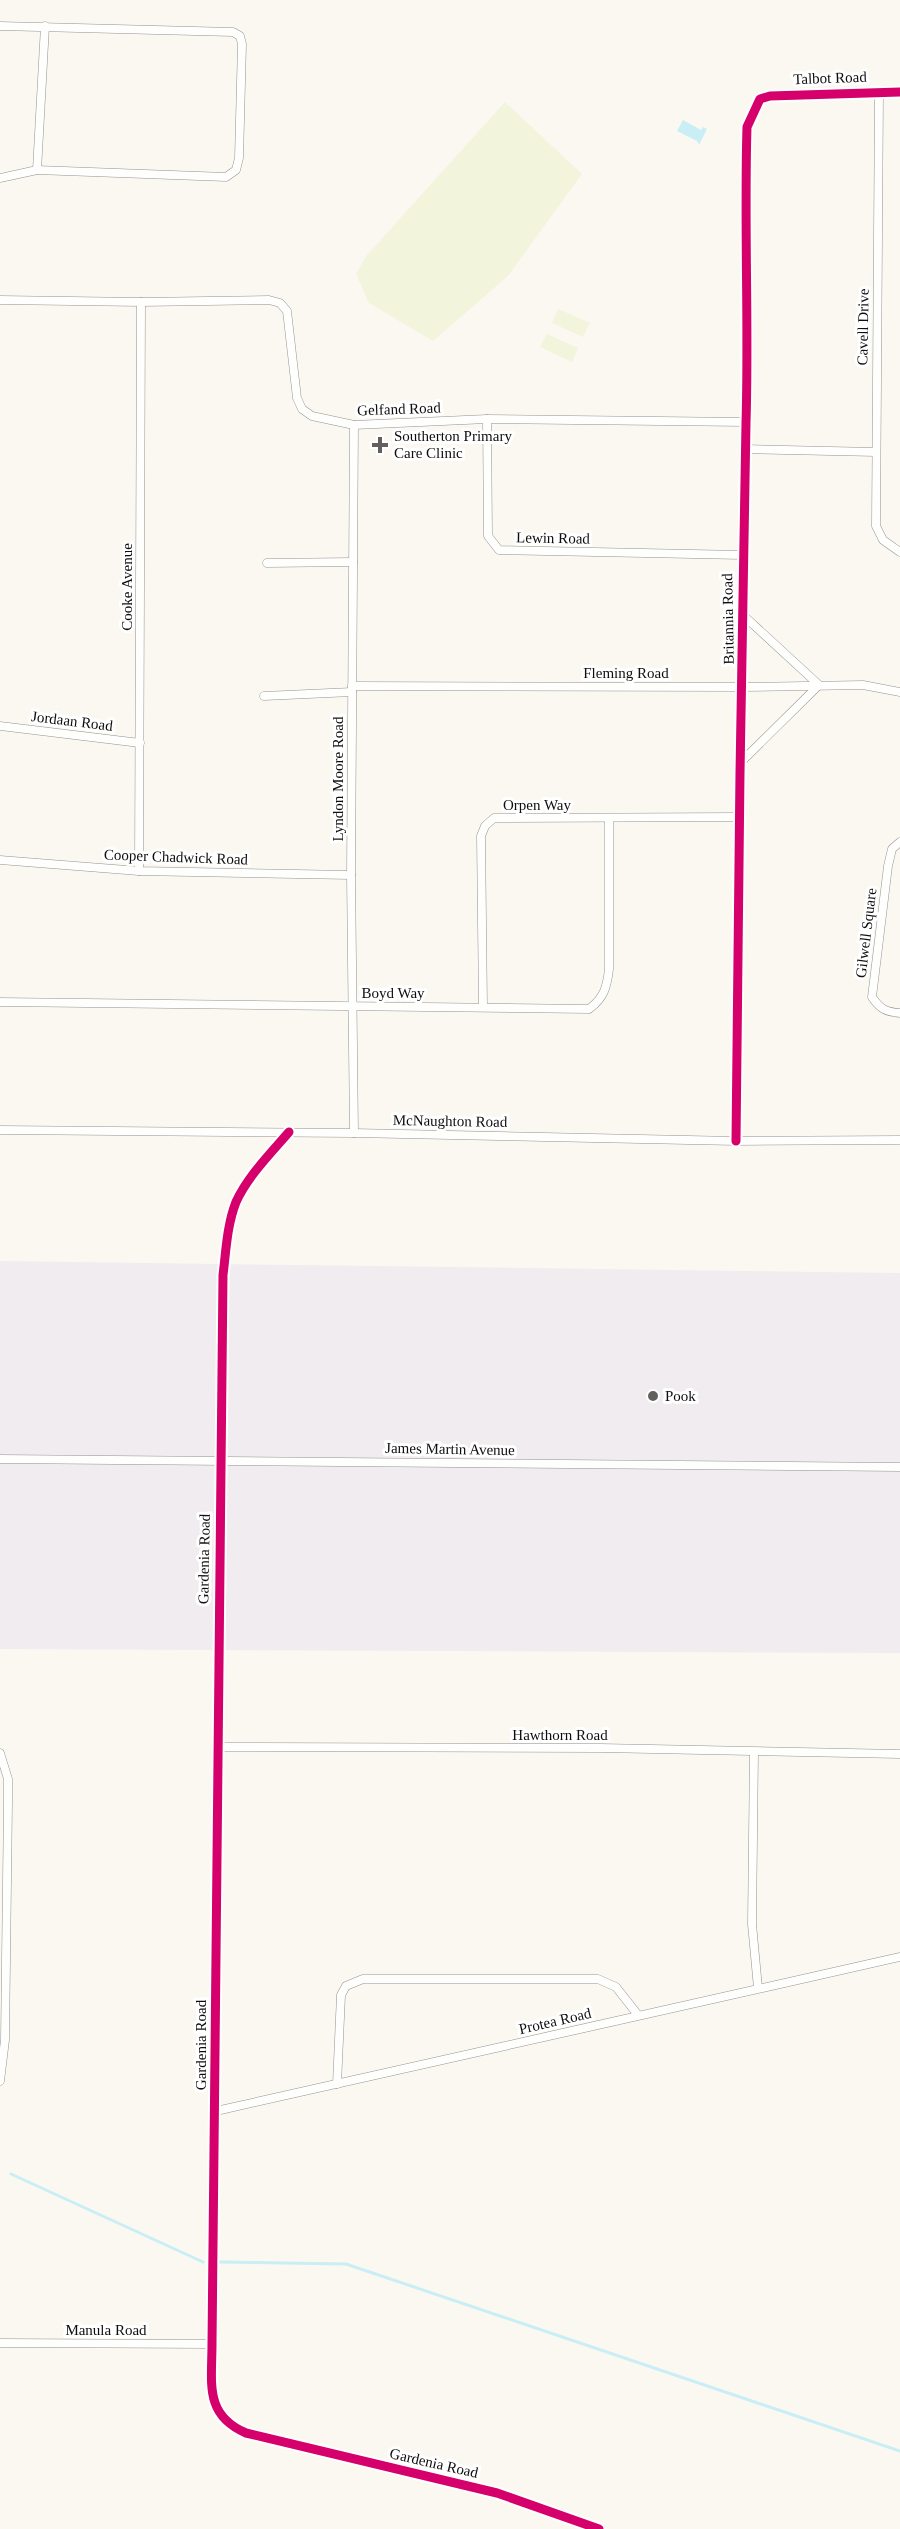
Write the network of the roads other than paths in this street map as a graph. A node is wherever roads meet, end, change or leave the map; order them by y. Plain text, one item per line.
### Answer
1 (0, 26) edge
2 (45, 26) junction
3 (879, 92) junction
4 (900, 92) edge
5 (760, 99) joint
6 (37, 170) junction
7 (0, 178) edge
8 (0, 300) edge
9 (141, 302) junction
10 (487, 419) junction
11 (746, 422) junction
12 (354, 425) junction
13 (745, 449) junction
14 (876, 452) junction
15 (900, 552) edge
16 (742, 555) junction
17 (353, 562) junction
18 (267, 563) dead end
19 (744, 616) junction
20 (819, 685) junction
21 (743, 687) junction
22 (352, 689) junction
23 (900, 692) edge
24 (264, 696) dead end
25 (0, 726) edge
26 (141, 743) junction
27 (740, 763) junction
28 (738, 817) junction
29 (609, 819) junction
30 (900, 842) edge
31 (0, 860) edge
32 (139, 871) junction
33 (351, 875) junction
34 (0, 1002) edge
35 (354, 1006) junction
36 (483, 1007) junction
37 (900, 1013) edge
38 (0, 1130) edge
39 (289, 1132) junction
40 (354, 1133) junction
41 (900, 1140) edge
42 (736, 1141) junction
43 (0, 1459) edge
44 (220, 1460) junction
45 (900, 1467) edge
46 (219, 1747) junction
47 (754, 1752) junction
48 (0, 1753) edge
49 (900, 1754) edge
50 (4, 1957) edge
51 (900, 1957) edge
52 (758, 1988) junction
53 (638, 2015) junction
54 (0, 2081) edge
55 (337, 2084) junction
56 (216, 2111) junction
57 (0, 2343) edge
58 (212, 2344) junction
59 (599, 2529) edge

1 - 2 street
2 - 6 street
2 - 6 street
3 - 4 street, Talbot Road
3 - 5 street, Talbot Road
3 - 14 street, Cavell Drive
5 - 11 street, Britannia Road
6 - 7 street
8 - 9 street, Gelfand Road
9 - 12 street, Gelfand Road
9 - 26 street, Cooke Avenue
10 - 11 street, Gelfand Road
10 - 12 street, Gelfand Road
10 - 16 street, Lewin Road
11 - 13 street, Britannia Road
12 - 17 street, Lyndon Moore Road
13 - 14 street
13 - 16 street, Britannia Road
14 - 15 street, Cavell Drive
16 - 19 street, Britannia Road
17 - 18 street
17 - 22 street, Lyndon Moore Road
19 - 20 street
19 - 21 street, Britannia Road
20 - 21 street, Fleming Road
20 - 23 street, Fleming Road
20 - 27 street
21 - 22 street, Fleming Road
21 - 27 street, Britannia Road
22 - 24 street, Fleming Road
22 - 33 street, Lyndon Moore Road
25 - 26 street, Jordaan Road
26 - 32 street, Cooke Avenue
27 - 28 street, Britannia Road
28 - 29 street, Orpen Way
28 - 42 street, Britannia Road
29 - 36 street, Boyd Way
29 - 36 street, Orpen Way
30 - 37 street, Gilwell Square
31 - 32 street, Cooper Chadwick Road
32 - 33 street, Cooper Chadwick Road
33 - 35 street, Lyndon Moore Road
34 - 35 street, Boyd Way
35 - 36 street, Boyd Way
35 - 40 street, Lyndon Moore Road
38 - 39 street, McNaughton Road
39 - 40 street, McNaughton Road
39 - 44 street, Gardenia Road
40 - 42 street, McNaughton Road
41 - 42 street, McNaughton Road
43 - 44 street, James Martin Avenue
44 - 45 street, James Martin Avenue
44 - 46 street, Gardenia Road
46 - 47 street, Hawthorn Road
46 - 56 street, Gardenia Road
47 - 49 street, Hawthorn Road
47 - 52 street
48 - 50 street
50 - 54 street
51 - 52 street, Protea Road
52 - 53 street, Protea Road
53 - 55 street, Protea Road
53 - 55 street
55 - 56 street, Protea Road
56 - 58 street, Gardenia Road
57 - 58 street, Manula Road
58 - 59 street, Gardenia Road

